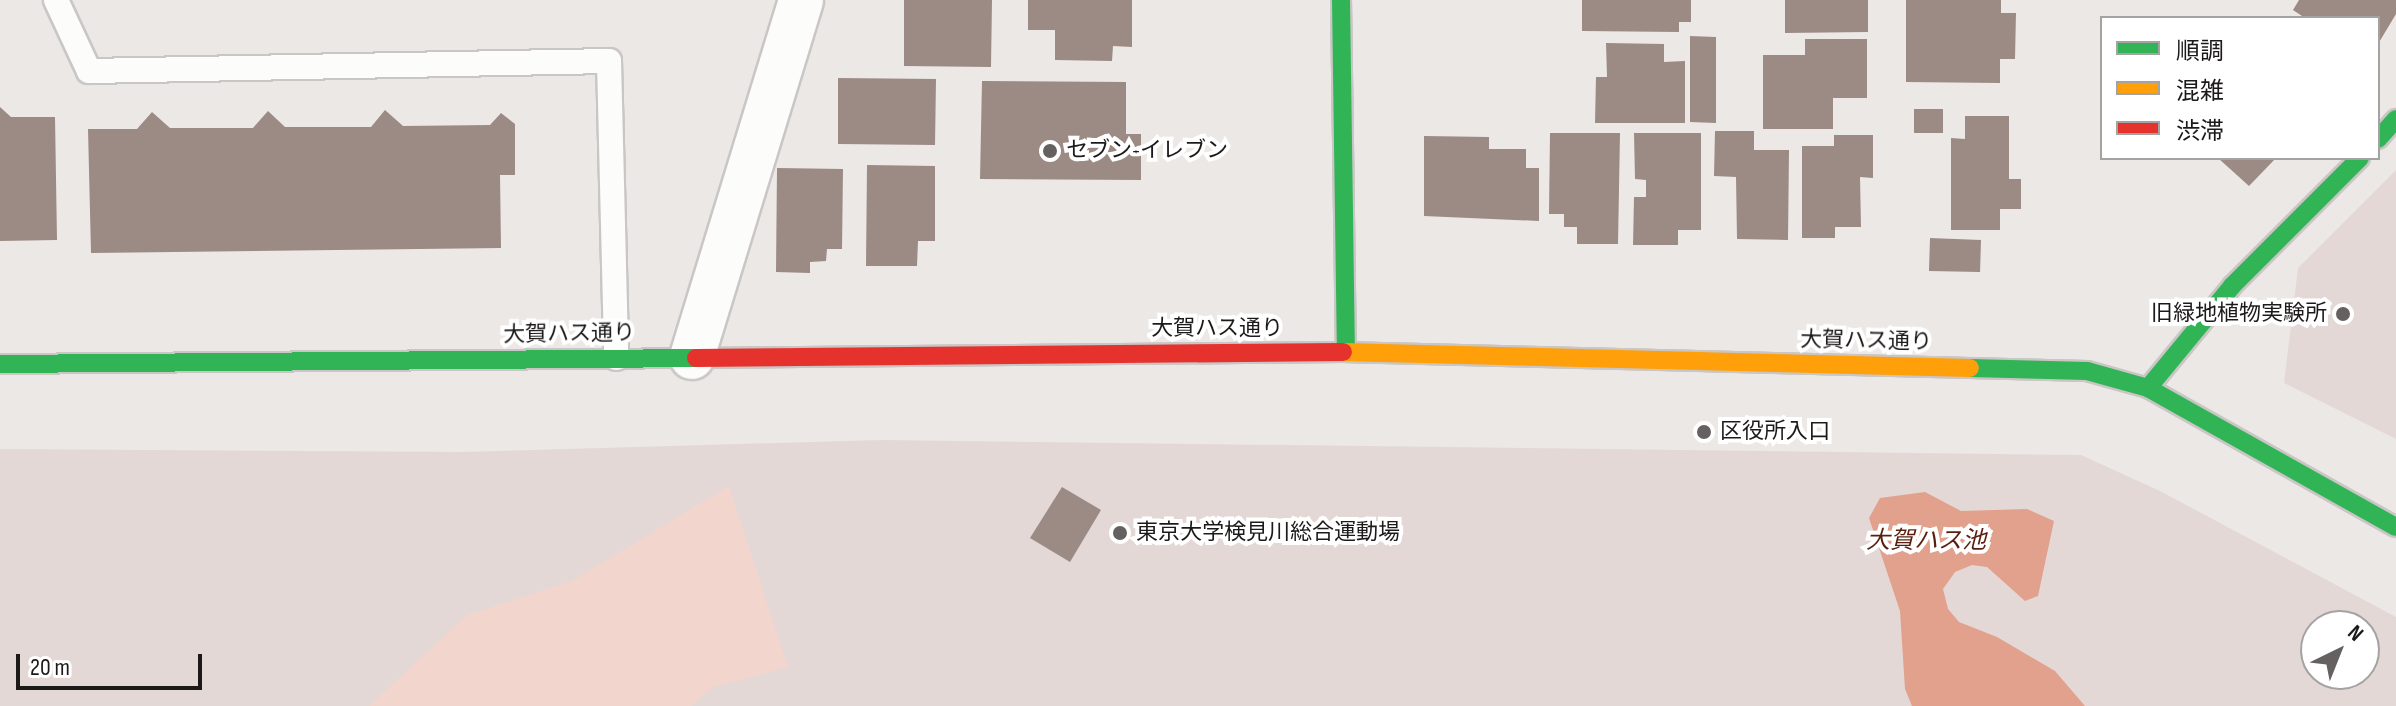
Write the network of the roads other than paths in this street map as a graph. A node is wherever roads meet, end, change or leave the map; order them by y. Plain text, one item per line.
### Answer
1 (56, 0) edge
2 (801, 0) edge
3 (1341, 0) edge
4 (2396, 119) edge
5 (2380, 137) edge
6 (2358, 160) edge
7 (1346, 352) junction
8 (692, 357) junction
9 (616, 358) junction
10 (0, 364) edge
11 (2148, 388) junction
12 (2396, 527) edge

1 - 9 lane
2 - 8 street
3 - 7 street
4 - 5 street
6 - 11 street
7 - 8 street, 大賀ハス通り
7 - 11 street, 大賀ハス通り
8 - 9 street, 大賀ハス通り
9 - 10 street, 大賀ハス通り
11 - 12 street, 大賀ハス通り

